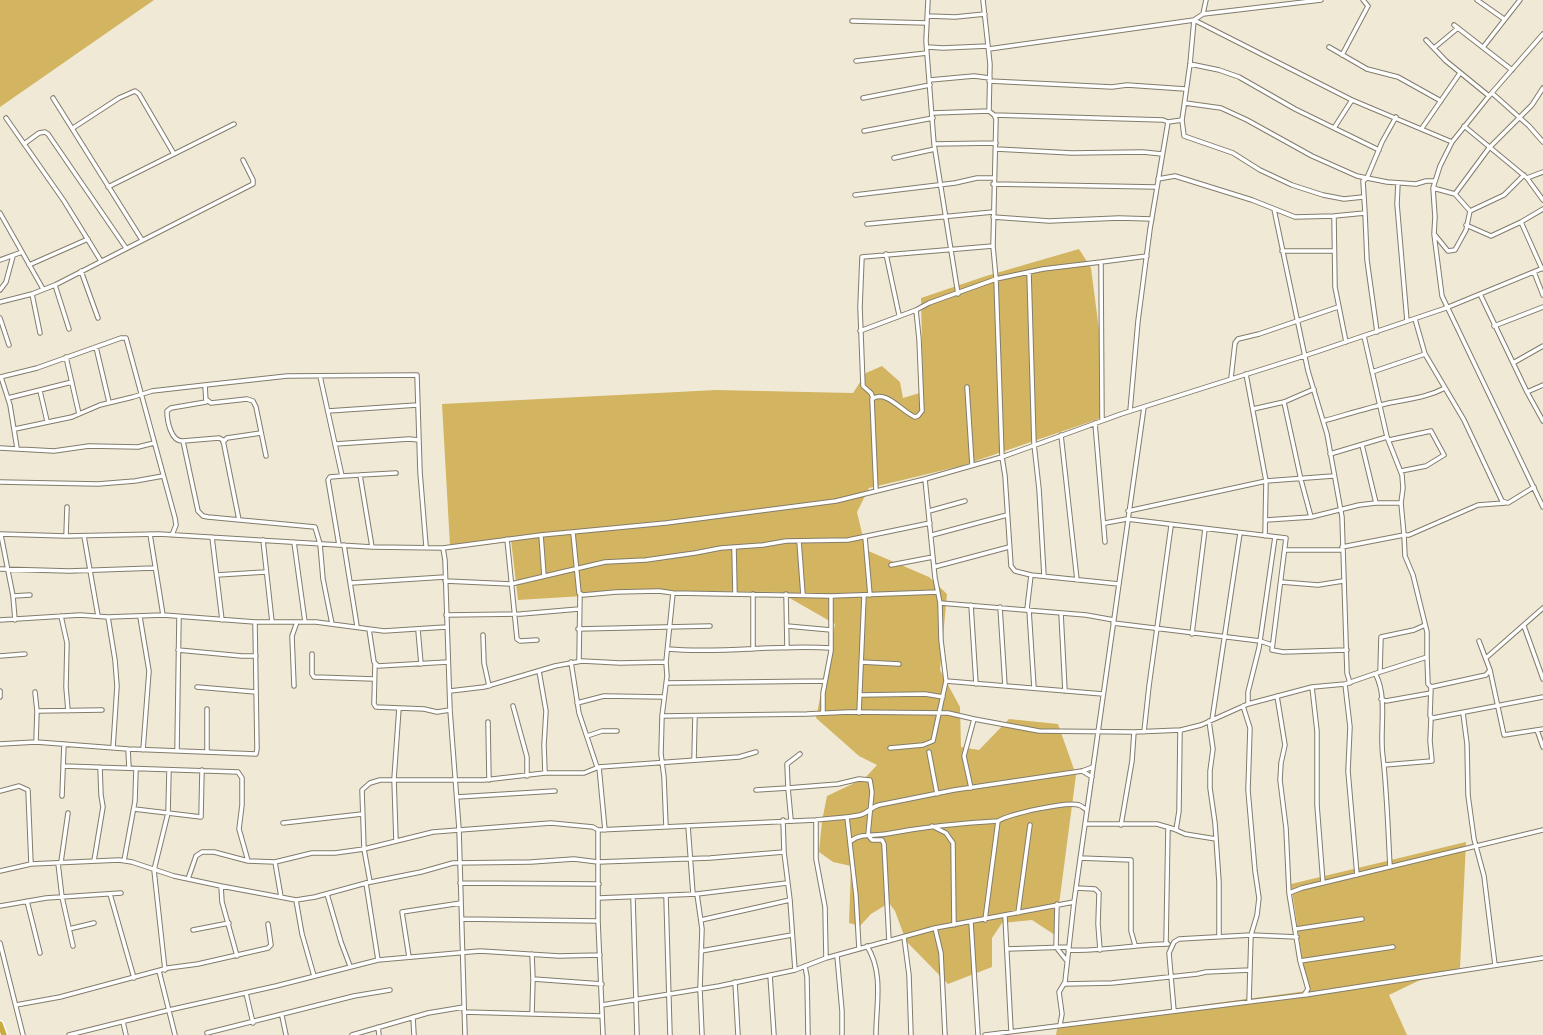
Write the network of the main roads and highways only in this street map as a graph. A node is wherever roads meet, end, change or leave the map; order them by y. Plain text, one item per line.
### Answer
1 (0, 1024) edge
2 (4, 1035) edge

1 - 2 highway

